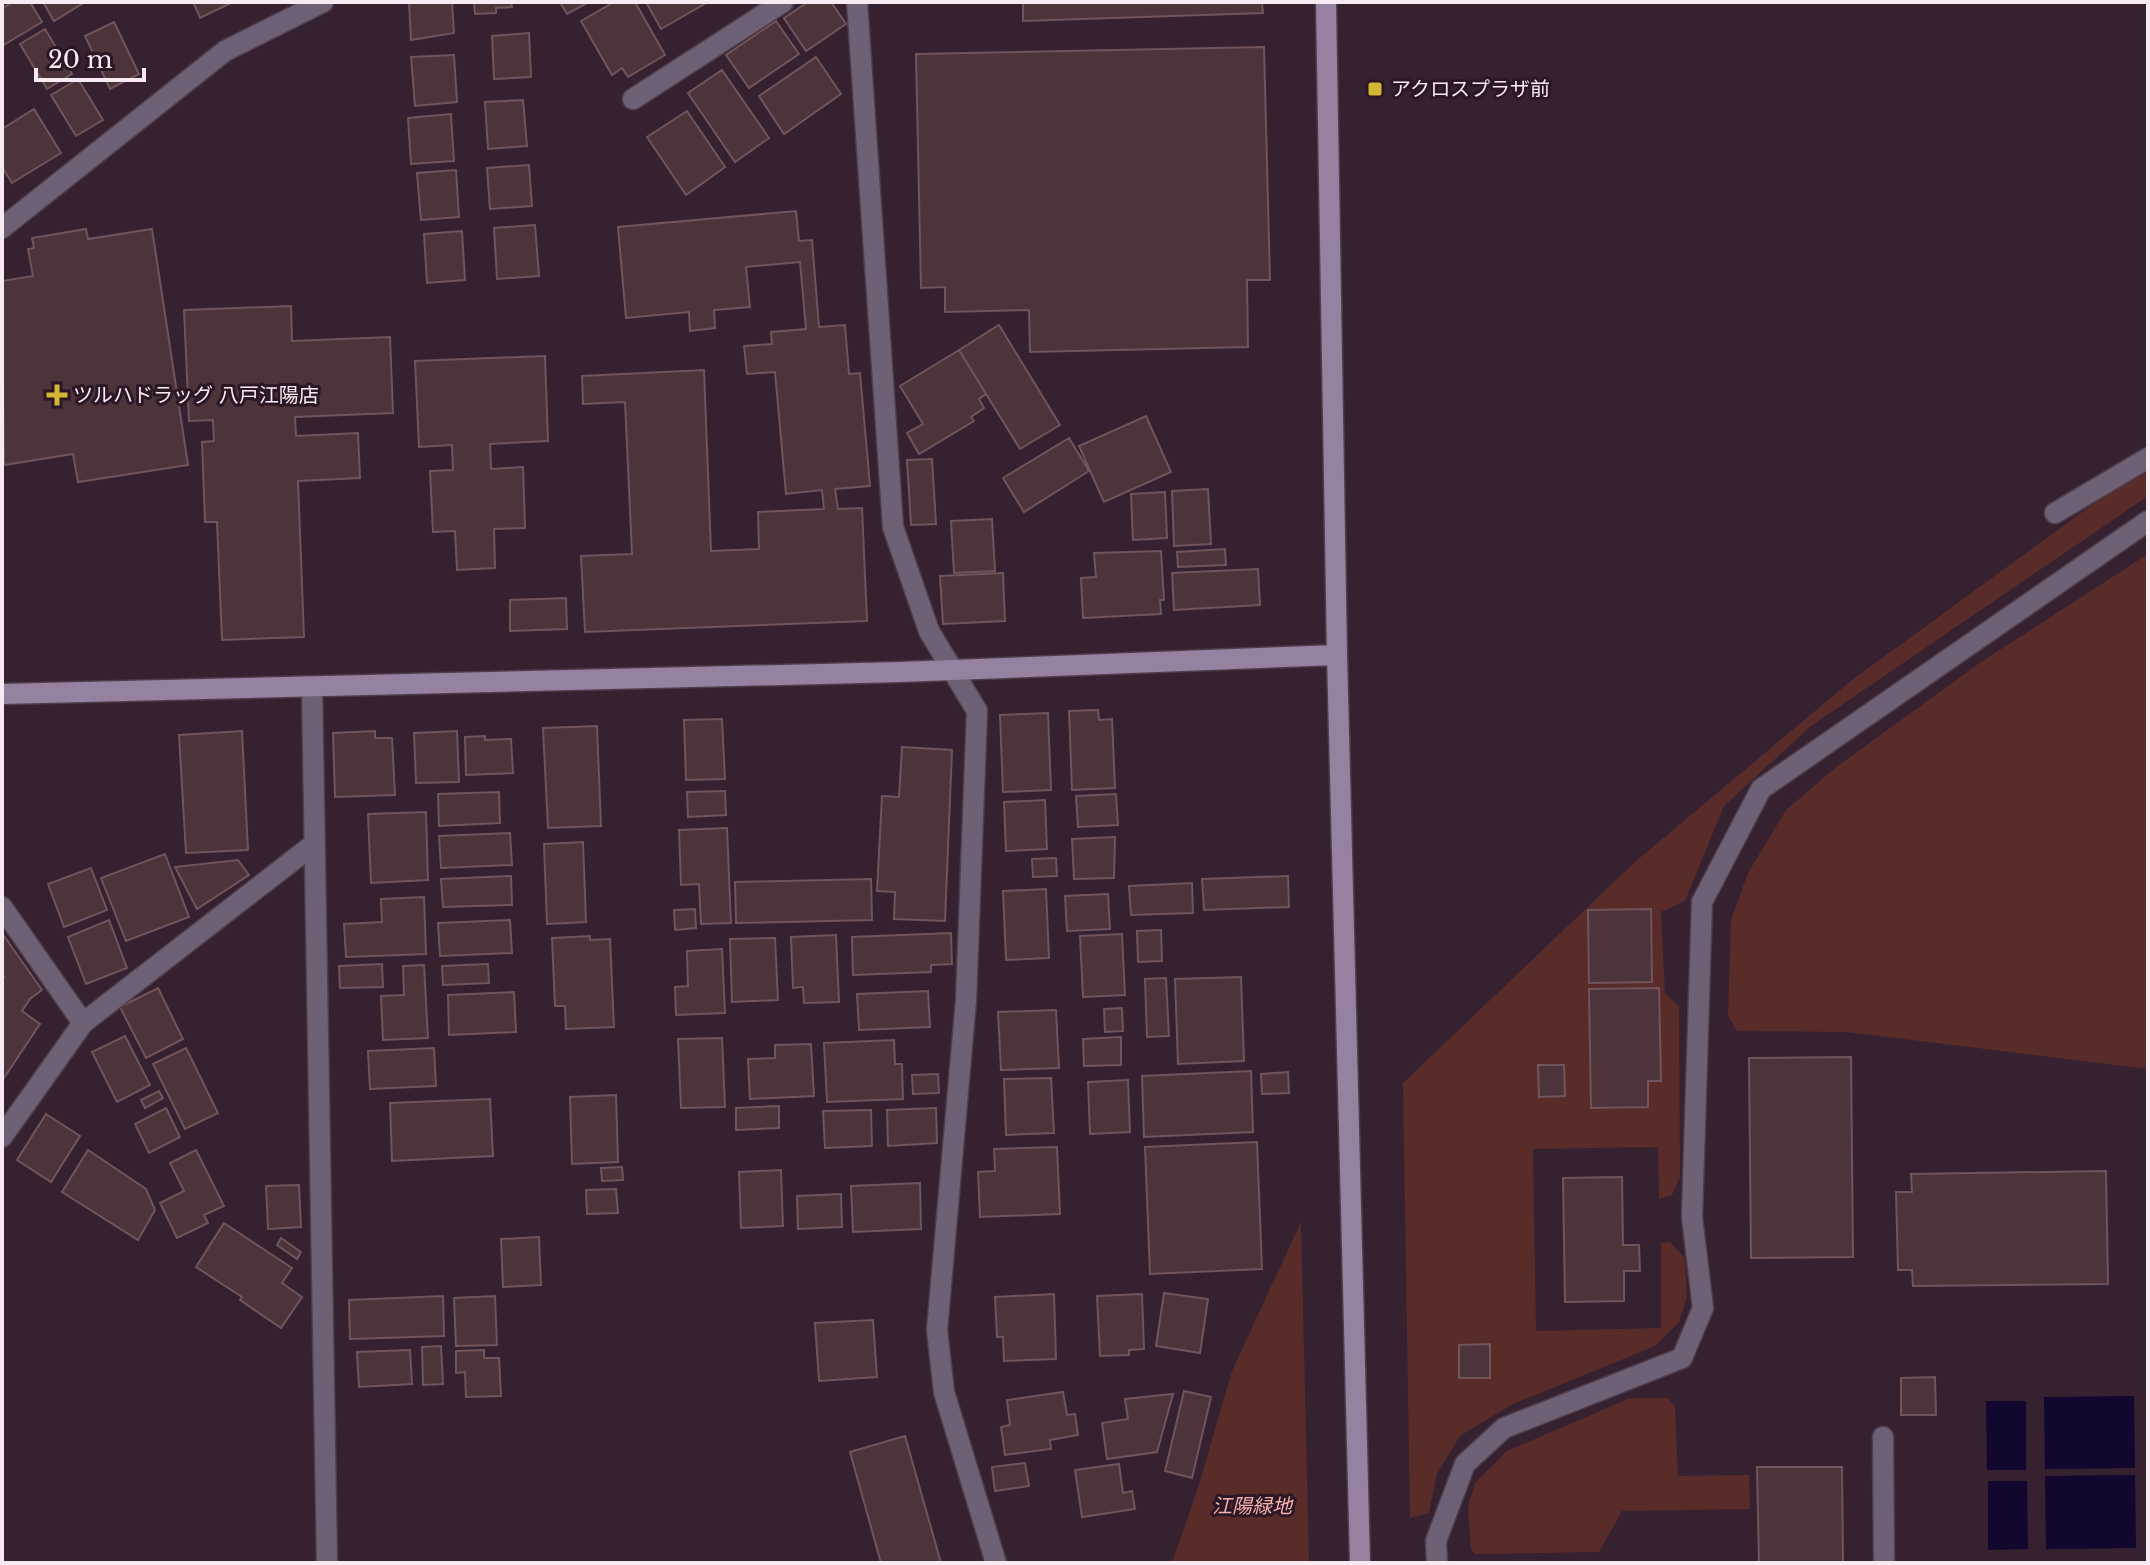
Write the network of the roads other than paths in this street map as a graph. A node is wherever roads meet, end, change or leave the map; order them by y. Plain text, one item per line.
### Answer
1 (323, 2) edge
2 (783, 2) edge
3 (857, 2) edge
4 (1326, 2) edge
5 (633, 99) dead end
6 (2, 228) edge
7 (2148, 458) edge
8 (2055, 513) dead end
9 (2148, 521) edge
10 (1337, 655) junction
11 (952, 670) junction
12 (312, 687) junction
13 (2, 694) edge
14 (314, 844) junction
15 (2, 907) edge
16 (83, 1023) junction
17 (2, 1137) edge
18 (1883, 1437) dead end
19 (327, 1563) edge
20 (996, 1563) edge
21 (1360, 1563) edge
22 (1437, 1563) edge
23 (1884, 1563) edge

1 - 6 street
2 - 5 street
3 - 11 street
4 - 10 street
7 - 8 street
9 - 22 street
10 - 11 street
10 - 21 street
11 - 12 street
11 - 20 street
12 - 13 street
12 - 14 street
14 - 16 street
14 - 19 street
15 - 16 street
16 - 17 street
18 - 23 street

